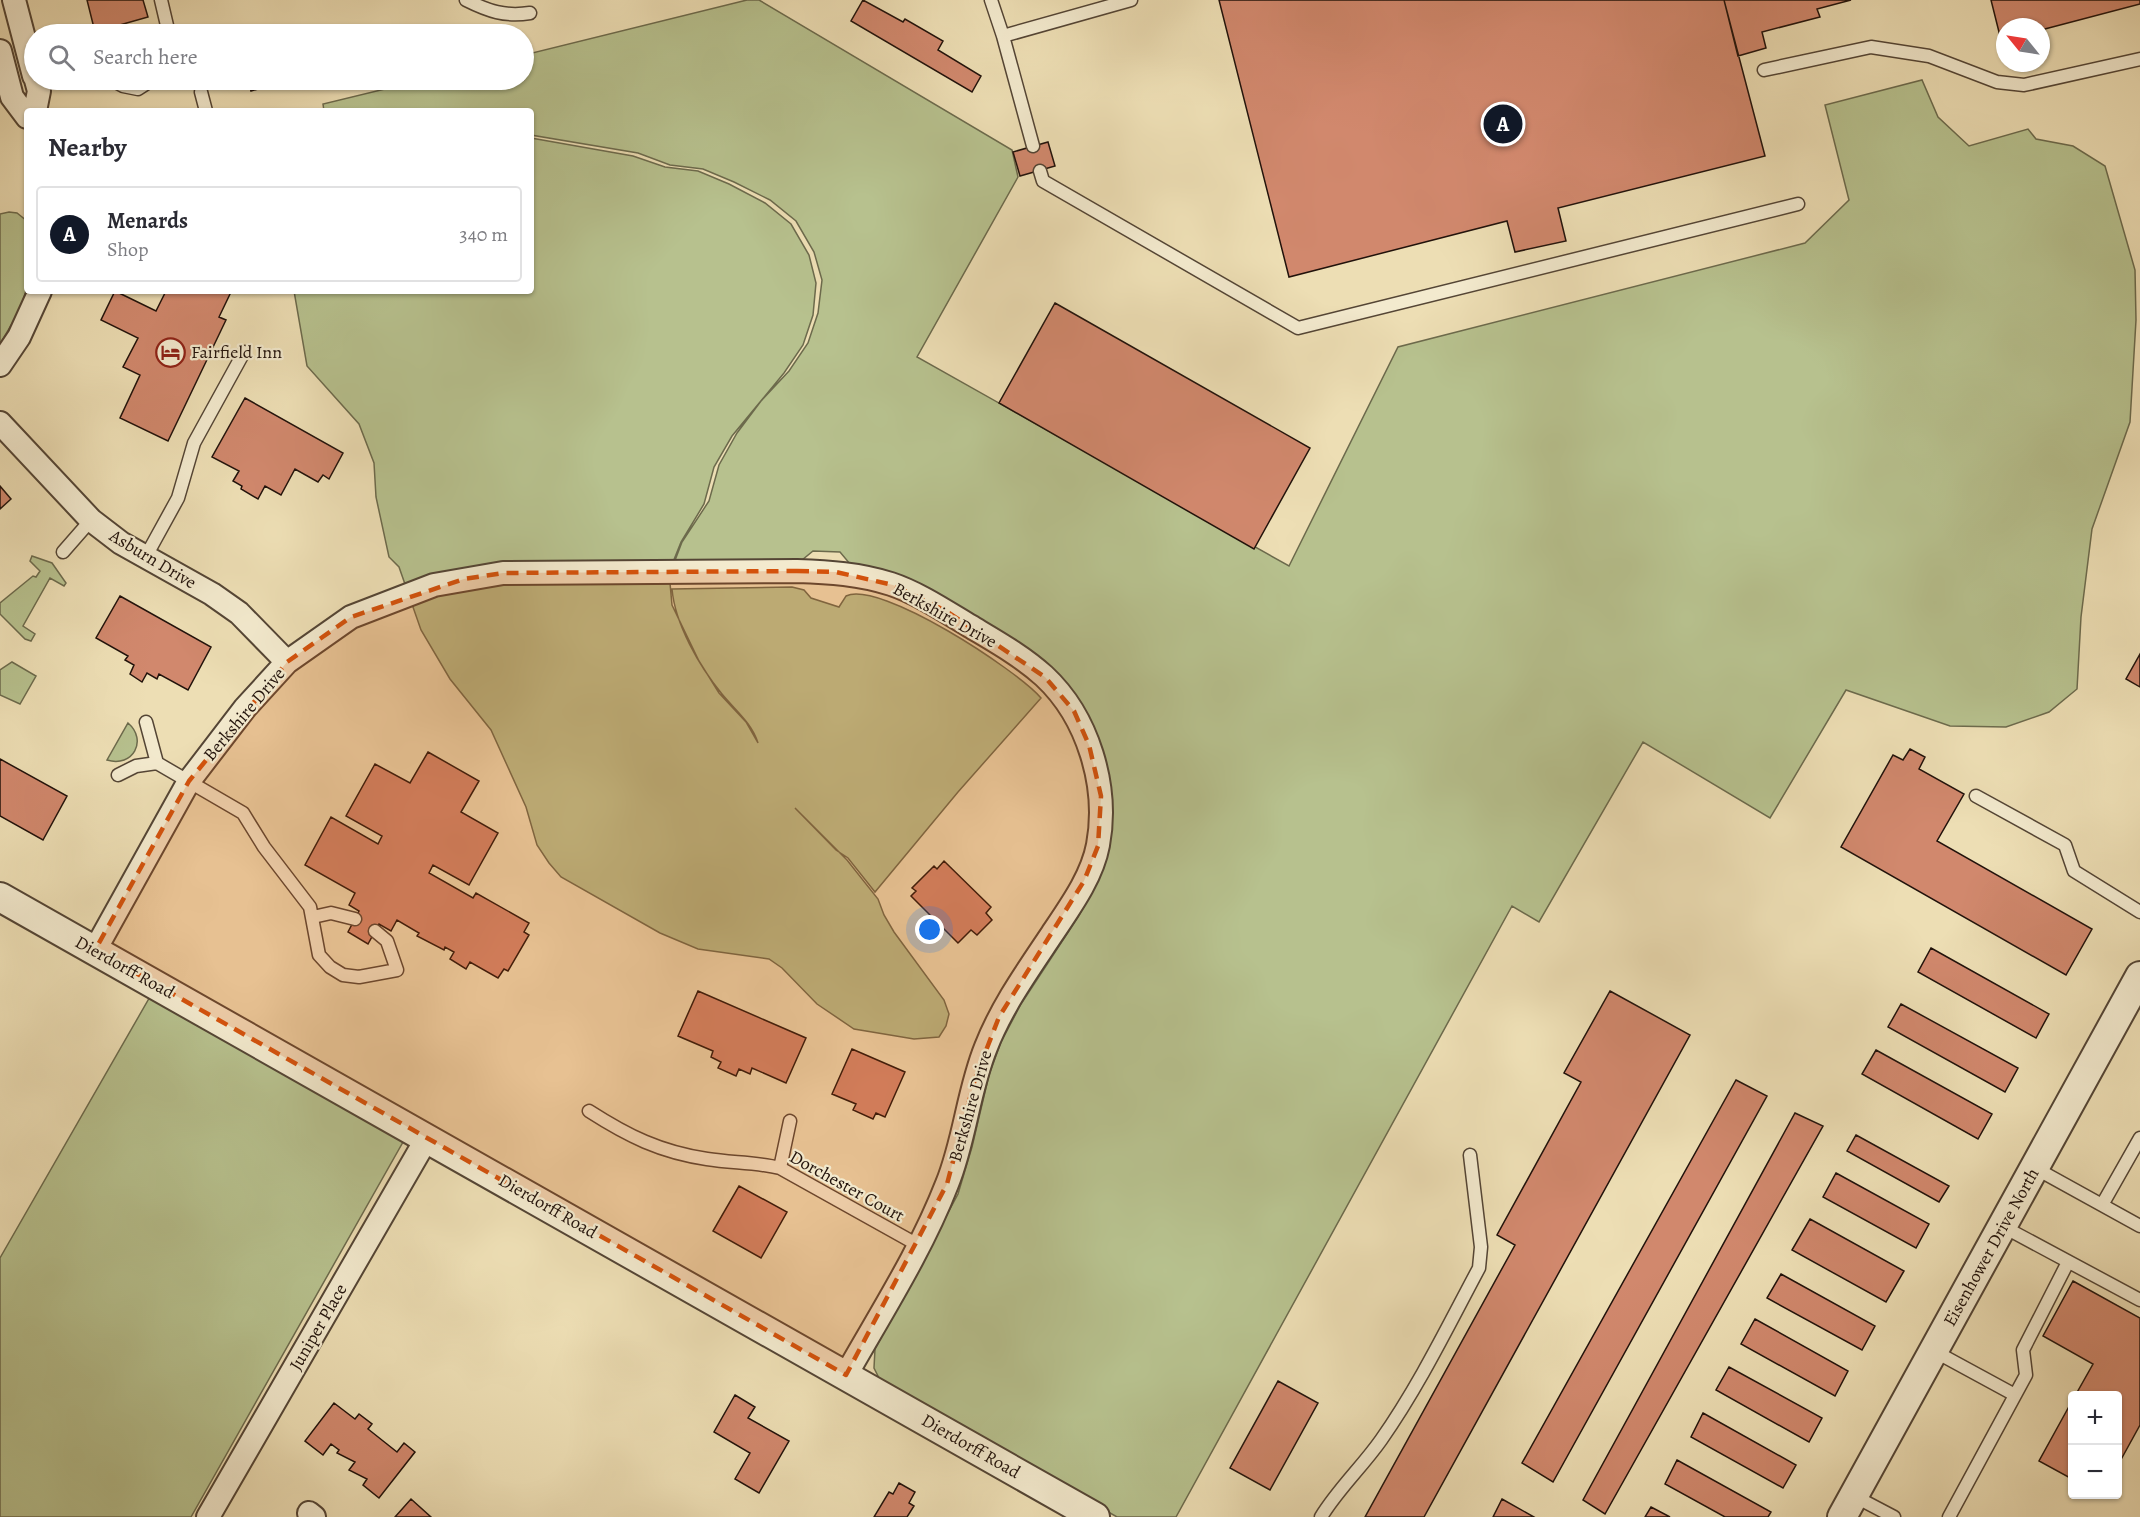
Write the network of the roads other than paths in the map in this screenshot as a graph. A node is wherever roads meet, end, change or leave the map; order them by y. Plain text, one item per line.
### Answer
1 (14, 0) edge
2 (161, 0) edge
3 (466, 0) edge
4 (991, 0) edge
5 (1131, 0) edge
6 (530, 13) dead end
7 (167, 24) edge
8 (1003, 36) junction
9 (24, 37) edge
10 (0, 51) edge
11 (2140, 59) edge
12 (1764, 70) dead end
13 (39, 90) edge
14 (201, 92) dead end
15 (36, 108) edge
16 (205, 108) edge
17 (24, 113) edge
18 (1034, 146) dead end
19 (1040, 171) dead end
20 (1798, 204) dead end
21 (39, 294) edge
22 (244, 352) dead end
23 (0, 365) edge
24 (0, 423) edge
25 (91, 520) junction
26 (63, 552) dead end
27 (145, 558) junction
28 (287, 662) junction
29 (146, 722) dead end
30 (158, 763) junction
31 (118, 775) dead end
32 (189, 781) junction
33 (1976, 796) dead end
34 (0, 897) edge
35 (2140, 912) edge
36 (313, 917) junction
37 (355, 919) dead end
38 (375, 931) dead end
39 (95, 950) junction
40 (2140, 976) edge
41 (589, 1111) dead end
42 (790, 1121) dead end
43 (427, 1138) junction
44 (2140, 1138) edge
45 (1470, 1155) dead end
46 (780, 1167) junction
47 (2035, 1168) junction
48 (2102, 1205) junction
49 (2140, 1226) edge
50 (2002, 1227) junction
51 (918, 1245) junction
52 (2068, 1262) junction
53 (2140, 1300) edge
54 (1934, 1351) junction
55 (846, 1375) junction
56 (2015, 1395) junction
57 (1848, 1506) edge
58 (208, 1517) edge
59 (1095, 1517) edge
60 (1321, 1517) edge
61 (1894, 1517) edge
62 (1949, 1517) edge

1 - 9 street
2 - 7 lane
3 - 6 lane
4 - 8 lane
5 - 8 lane
8 - 18 lane
10 - 17 street
11 - 12 lane
13 - 15 street
14 - 16 lane
19 - 20 lane
21 - 23 street
22 - 27 lane
24 - 25 street, Asburn Drive
25 - 26 lane
25 - 27 street, Asburn Drive
27 - 28 street, Asburn Drive
28 - 32 street, Berkshire Drive
28 - 51 street, Berkshire Drive
29 - 30 lane
30 - 31 lane
30 - 32 lane
32 - 36 lane
32 - 39 street, Berkshire Drive
33 - 35 lane
34 - 39 street, Dierdorff Road
36 - 37 lane
36 - 38 lane
39 - 43 street, Dierdorff Road
40 - 47 street, Eisenhower Drive North
41 - 46 lane, Dorchester Court
42 - 46 lane
43 - 55 street, Dierdorff Road
43 - 58 street, Juniper Place
44 - 48 lane
45 - 60 lane
46 - 51 lane, Dorchester Court
47 - 48 lane
47 - 50 street, Eisenhower Drive North
48 - 49 lane
50 - 52 lane
50 - 54 street, Eisenhower Drive North
51 - 55 street, Berkshire Drive
52 - 53 lane
52 - 56 lane
54 - 56 lane
54 - 57 street, Eisenhower Drive North
55 - 59 street, Dierdorff Road
56 - 62 lane
57 - 61 lane

